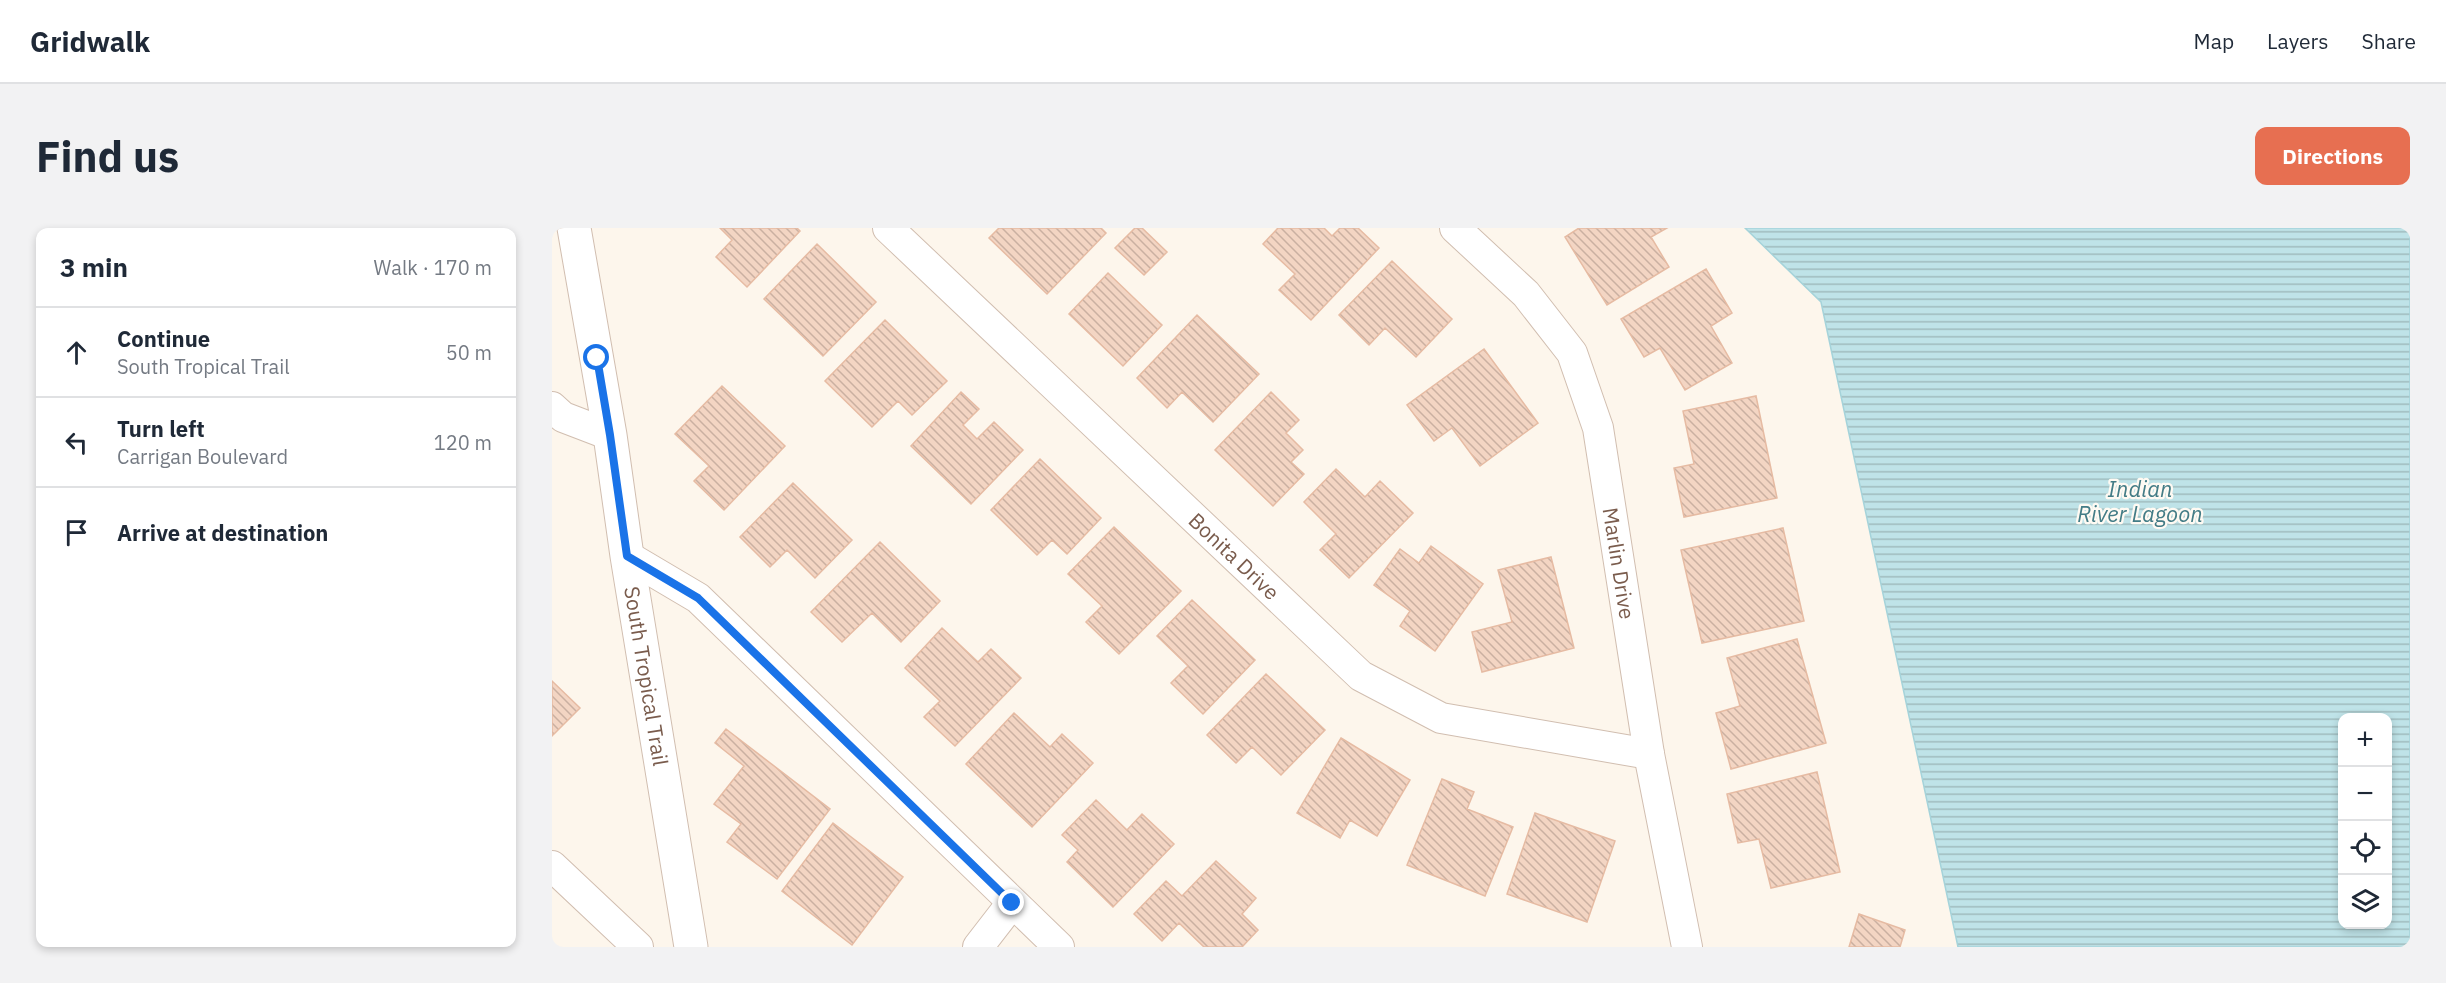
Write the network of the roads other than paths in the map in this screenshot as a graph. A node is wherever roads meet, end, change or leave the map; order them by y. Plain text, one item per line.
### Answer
1 (574, 228) edge
2 (888, 228) edge
3 (1455, 228) edge
4 (552, 407) edge
5 (610, 435) junction
6 (627, 556) junction
7 (1649, 754) junction
8 (552, 866) edge
9 (1012, 903) junction
10 (638, 947) edge
11 (691, 947) edge
12 (978, 947) edge
13 (1059, 947) edge
14 (1687, 947) edge

1 - 5 street, South Tropical Trail
2 - 7 street, Bonita Drive
3 - 7 street, Marlin Drive
4 - 5 street
5 - 6 street, South Tropical Trail
6 - 9 street
6 - 11 street, South Tropical Trail
7 - 14 street, Marlin Drive
8 - 10 street
9 - 12 street
9 - 13 street

